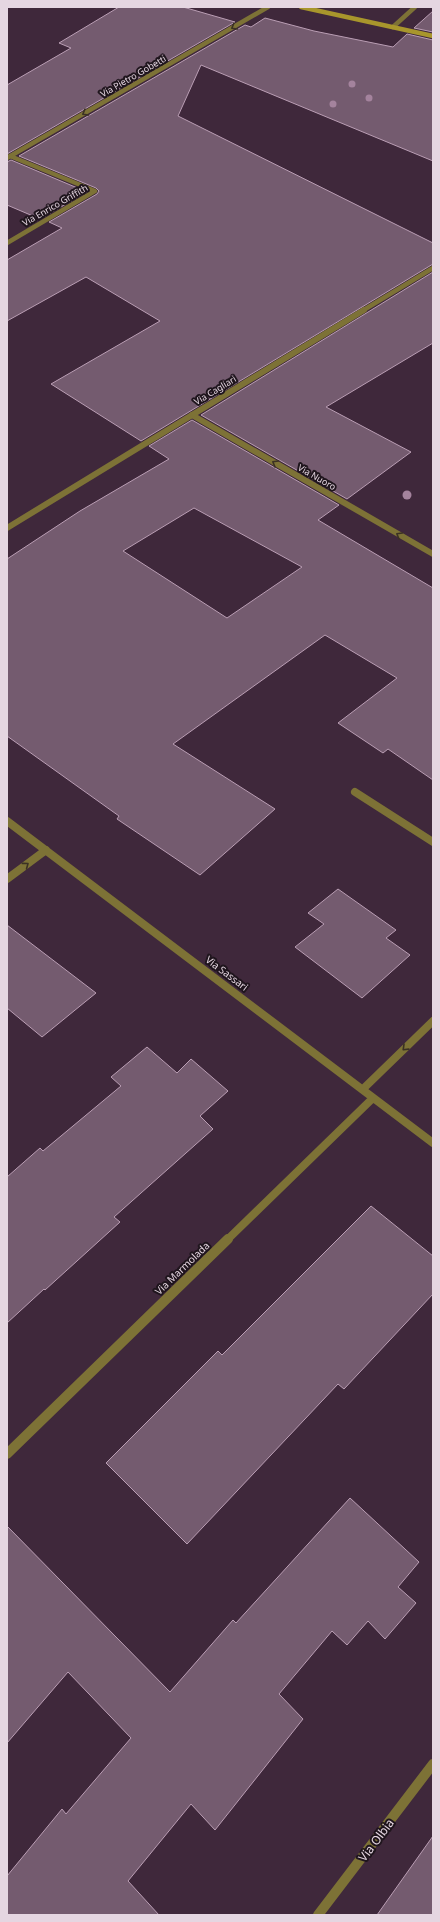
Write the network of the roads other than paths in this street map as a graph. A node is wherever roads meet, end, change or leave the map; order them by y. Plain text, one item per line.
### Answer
1 (268, 7) edge
2 (301, 7) edge
3 (415, 7) edge
4 (393, 27) junction
5 (433, 36) edge
6 (9, 157) edge
7 (7, 243) edge
8 (433, 268) edge
9 (192, 415) junction
10 (7, 528) edge
11 (433, 554) edge
12 (355, 792) dead end
13 (7, 821) edge
14 (433, 842) edge
15 (46, 850) junction
16 (7, 879) edge
17 (433, 1021) edge
18 (362, 1090) junction
19 (373, 1098) junction
20 (433, 1143) edge
21 (7, 1454) edge
22 (433, 1764) edge
23 (318, 1915) edge

1 -> 6 street, Via Pietro Gobetti
2 - 4 main road
3 - 4 street
4 - 5 main road
6 - 7 street, Via Enrico Griffith
8 - 9 street, Via Cagliari
9 - 10 street, Via Cagliari
11 -> 9 street, Via Nuoro
12 - 14 street
13 - 15 street, Via Sassari
16 -> 15 street
15 - 18 street, Via Sassari
17 -> 18 street
18 - 19 street, Via Sassari
19 - 20 street, Via Sassari
19 - 21 street, Via Marmolada
22 - 23 street, Via Olbia

